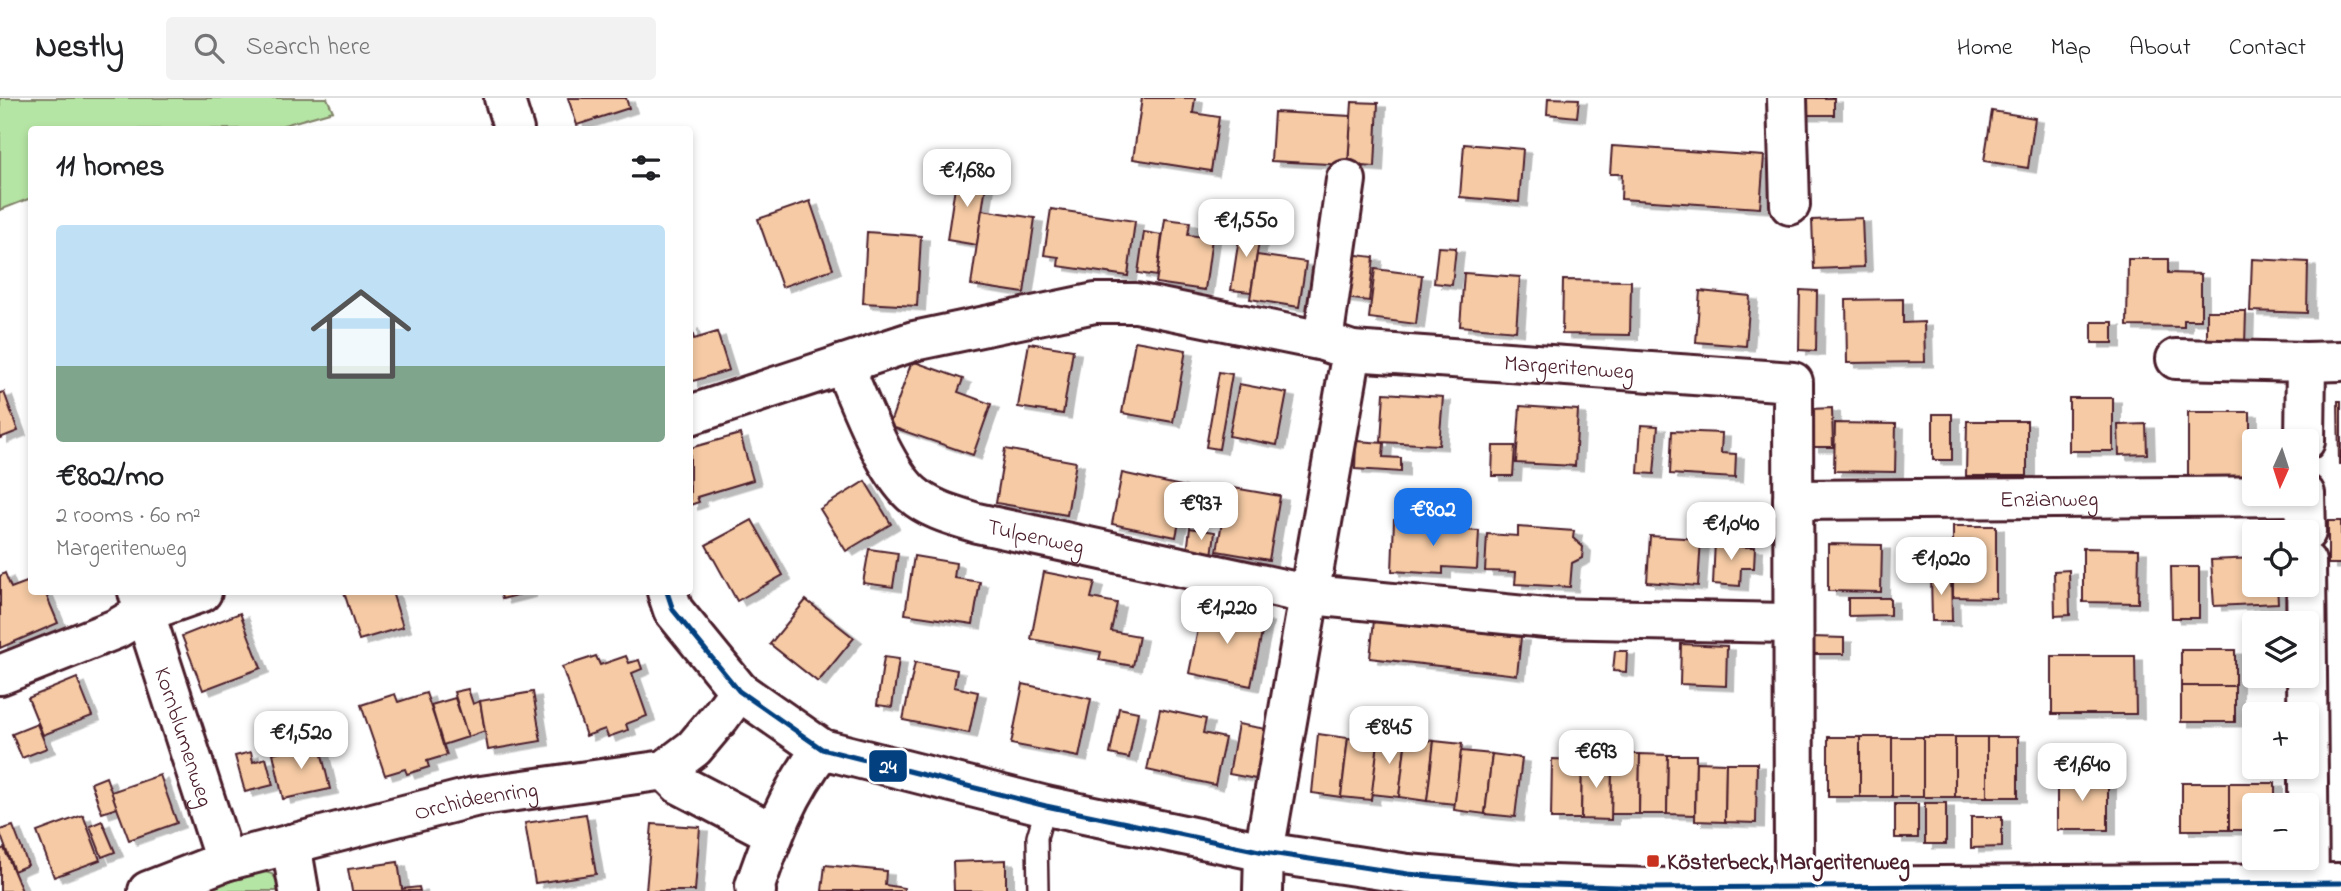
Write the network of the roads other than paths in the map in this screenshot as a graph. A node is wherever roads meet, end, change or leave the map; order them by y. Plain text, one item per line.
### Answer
1 (504, 98) edge
2 (1787, 98) edge
3 (513, 126) edge
4 (1346, 180) dead end
5 (1790, 205) dead end
6 (1338, 346) junction
7 (2176, 359) dead end
8 (2323, 362) edge
9 (843, 364) junction
10 (693, 414) edge
11 (2308, 429) edge
12 (1793, 500) junction
13 (2306, 507) edge
14 (184, 595) edge
15 (668, 595) edge
16 (1311, 595) junction
17 (2317, 597) edge
18 (141, 602) edge
19 (2324, 618) edge
20 (1793, 623) junction
21 (0, 675) edge
22 (739, 691) junction
23 (822, 748) junction
24 (665, 770) junction
25 (1046, 806) junction
26 (773, 833) junction
27 (291, 844) junction
28 (1264, 852) junction
29 (225, 861) junction
30 (2320, 886) edge
31 (1794, 889) edge
32 (148, 891) edge
33 (299, 891) edge
34 (755, 891) edge
35 (1038, 891) edge
36 (1263, 891) edge

1 - 3 street
2 - 5 street
4 - 6 street
6 - 9 street
6 - 12 street, Margeritenweg
6 - 16 street
7 - 8 street
8 - 11 street
9 - 10 street
9 - 16 street, Tulpenweg
12 - 13 street, Enzianweg
12 - 20 street, Margeritenweg
14 - 18 street
15 - 22 street
16 - 20 street
16 - 28 street
17 - 19 street
18 - 21 street
18 - 29 street, Kornblumenweg
19 - 30 street
20 - 31 street, Margeritenweg
22 - 23 street
22 - 24 street, Orchideenring
23 - 25 street
23 - 26 street
24 - 26 street
24 - 27 street, Orchideenring
25 - 28 street
25 - 35 lane
26 - 34 street
27 - 29 street, Orchideenring
27 - 33 street
28 - 31 street
28 - 36 street
29 - 32 street, Orchideenring
30 - 31 street

